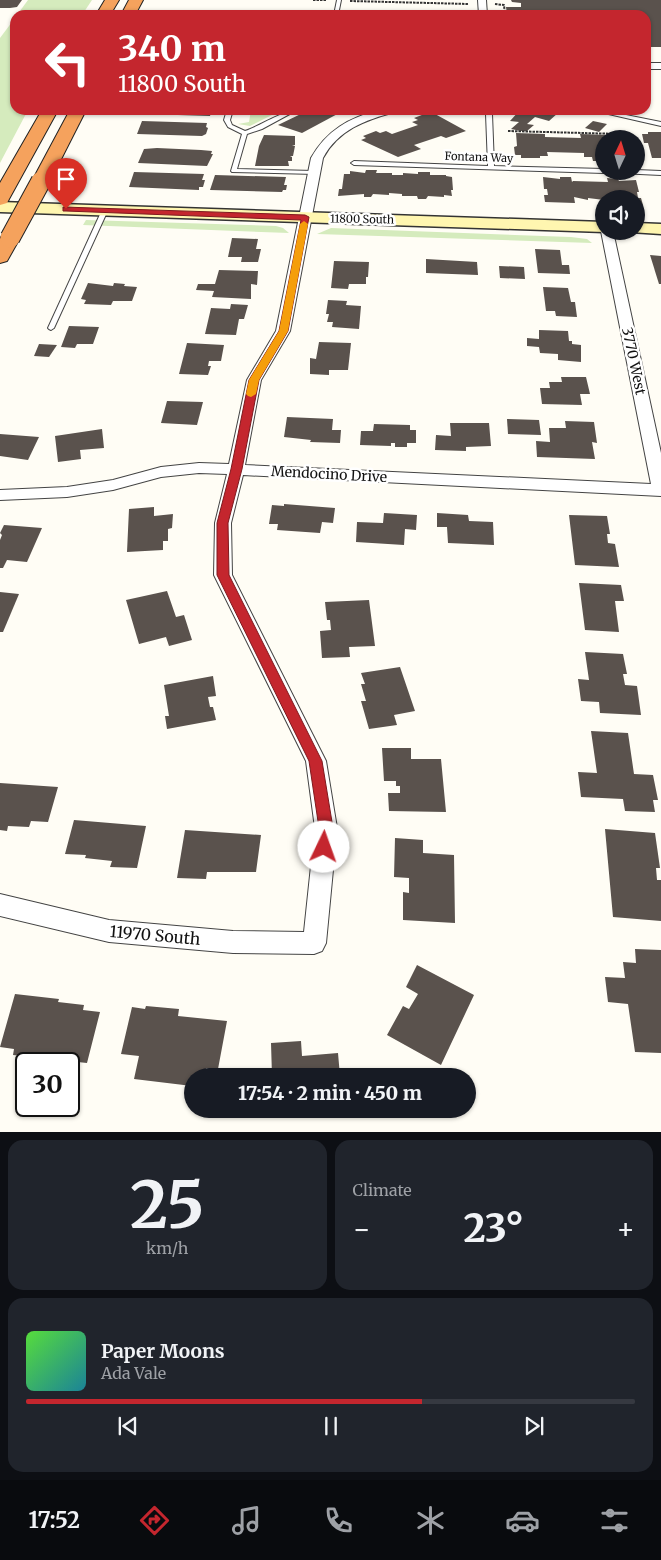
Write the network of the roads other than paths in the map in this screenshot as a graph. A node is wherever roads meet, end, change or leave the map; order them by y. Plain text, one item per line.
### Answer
1 (47, 115) edge
2 (75, 115) edge
3 (228, 115) edge
4 (285, 115) edge
5 (376, 115) edge
6 (489, 115) edge
7 (618, 115) edge
8 (661, 124) edge
9 (245, 133) junction
10 (354, 163) dead end
11 (491, 168) junction
12 (595, 171) edge
13 (645, 172) edge
14 (661, 172) edge
15 (314, 173) junction
16 (0, 199) edge
17 (0, 207) edge
18 (106, 210) junction
19 (305, 217) junction
20 (595, 227) edge
21 (645, 228) edge
22 (661, 229) edge
23 (609, 240) edge
24 (0, 257) edge
25 (51, 328) dead end
26 (236, 469) junction
27 (661, 490) edge
28 (0, 496) edge
29 (0, 905) edge

1 - 16 highway
2 - 24 highway, bridge
3 - 9 lane
4 - 9 lane
5 - 15 street
6 - 11 lane
7 - 8 lane
9 - 15 lane
10 - 11 lane, Fontana Way
11 - 12 lane, Fontana Way
13 - 14 lane
15 - 19 street
17 - 18 main road, 11800 South
18 - 19 main road, 11800 South
18 - 25 lane
19 - 20 main road, 11800 South
19 - 26 street
21 - 22 main road
23 - 27 street, 3770 West
26 - 27 street, Mendocino Drive
26 - 28 street, Mendocino Drive
26 - 29 street, 11970 South

